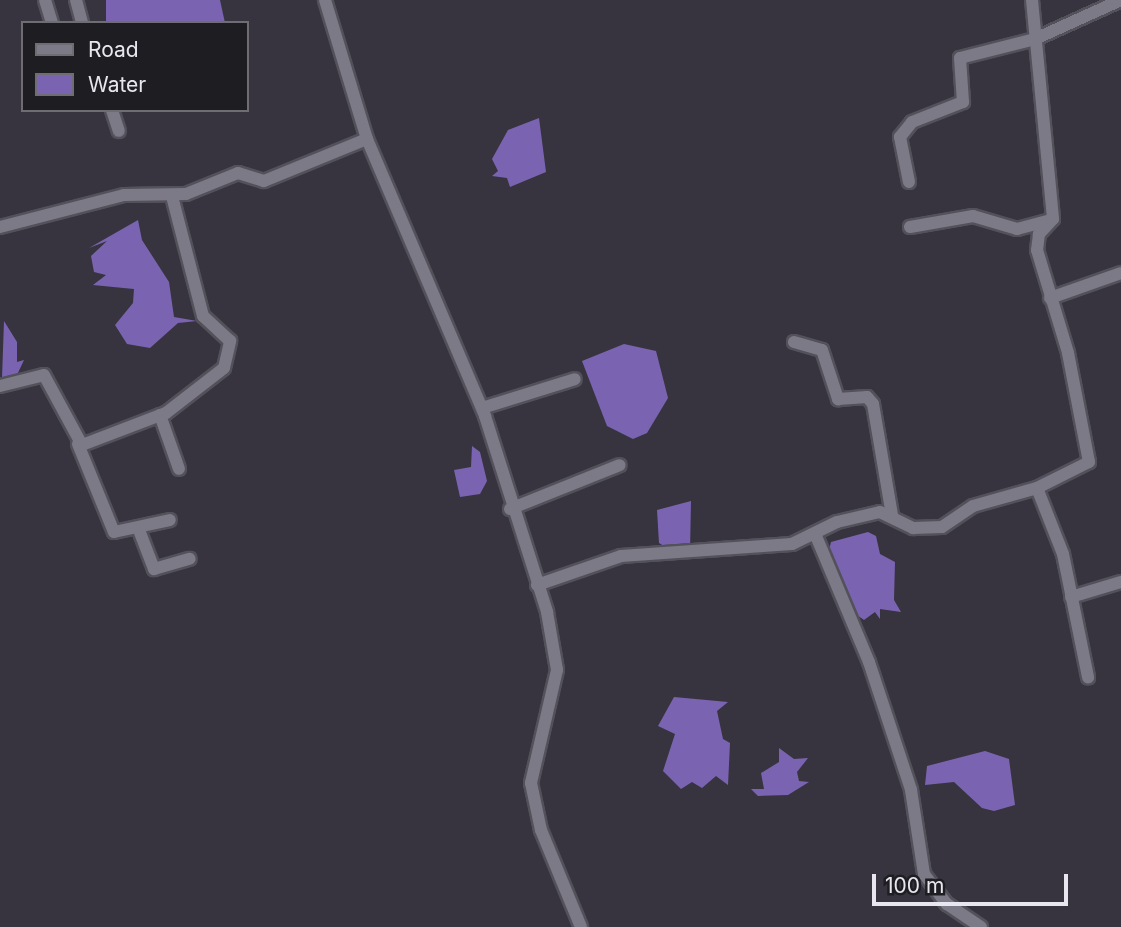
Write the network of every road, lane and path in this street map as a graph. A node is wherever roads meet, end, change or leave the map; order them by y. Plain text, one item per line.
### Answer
1 (45, 0) edge
2 (76, 0) edge
3 (325, 0) edge
4 (1032, 0) edge
5 (1121, 0) edge
6 (51, 21) edge
7 (81, 21) edge
8 (1035, 39) junction
9 (113, 112) edge
10 (119, 131) dead end
11 (368, 139) junction
12 (909, 181) dead end
13 (172, 196) junction
14 (1053, 219) junction
15 (0, 227) edge
16 (910, 227) dead end
17 (1121, 273) edge
18 (1049, 298) junction
19 (794, 342) dead end
20 (575, 379) dead end
21 (0, 386) edge
22 (482, 408) junction
23 (160, 415) junction
24 (78, 444) junction
25 (620, 464) dead end
26 (179, 469) dead end
27 (1037, 488) junction
28 (510, 509) junction
29 (892, 515) junction
30 (170, 520) dead end
31 (139, 530) junction
32 (816, 536) junction
33 (190, 559) dead end
34 (1121, 582) edge
35 (537, 585) junction
36 (1071, 597) junction
37 (1087, 677) dead end
38 (581, 927) edge
39 (981, 927) edge

1 - 6 street
2 - 7 street
3 - 11 street
4 - 8 street
5 - 8 street
8 - 12 street
8 - 14 street
9 - 10 street
11 - 13 street
11 - 22 street
13 - 15 street
13 - 23 street
14 - 16 street
14 - 18 street
17 - 18 street
18 - 27 street
19 - 29 street
20 - 22 street
21 - 24 street
22 - 28 street
23 - 24 street
23 - 26 street
24 - 31 street
25 - 28 street
27 - 29 street
27 - 36 street
28 - 35 street
29 - 32 street
30 - 31 street
31 - 33 street
32 - 35 street
32 - 39 street
34 - 36 street
35 - 38 street
36 - 37 street

